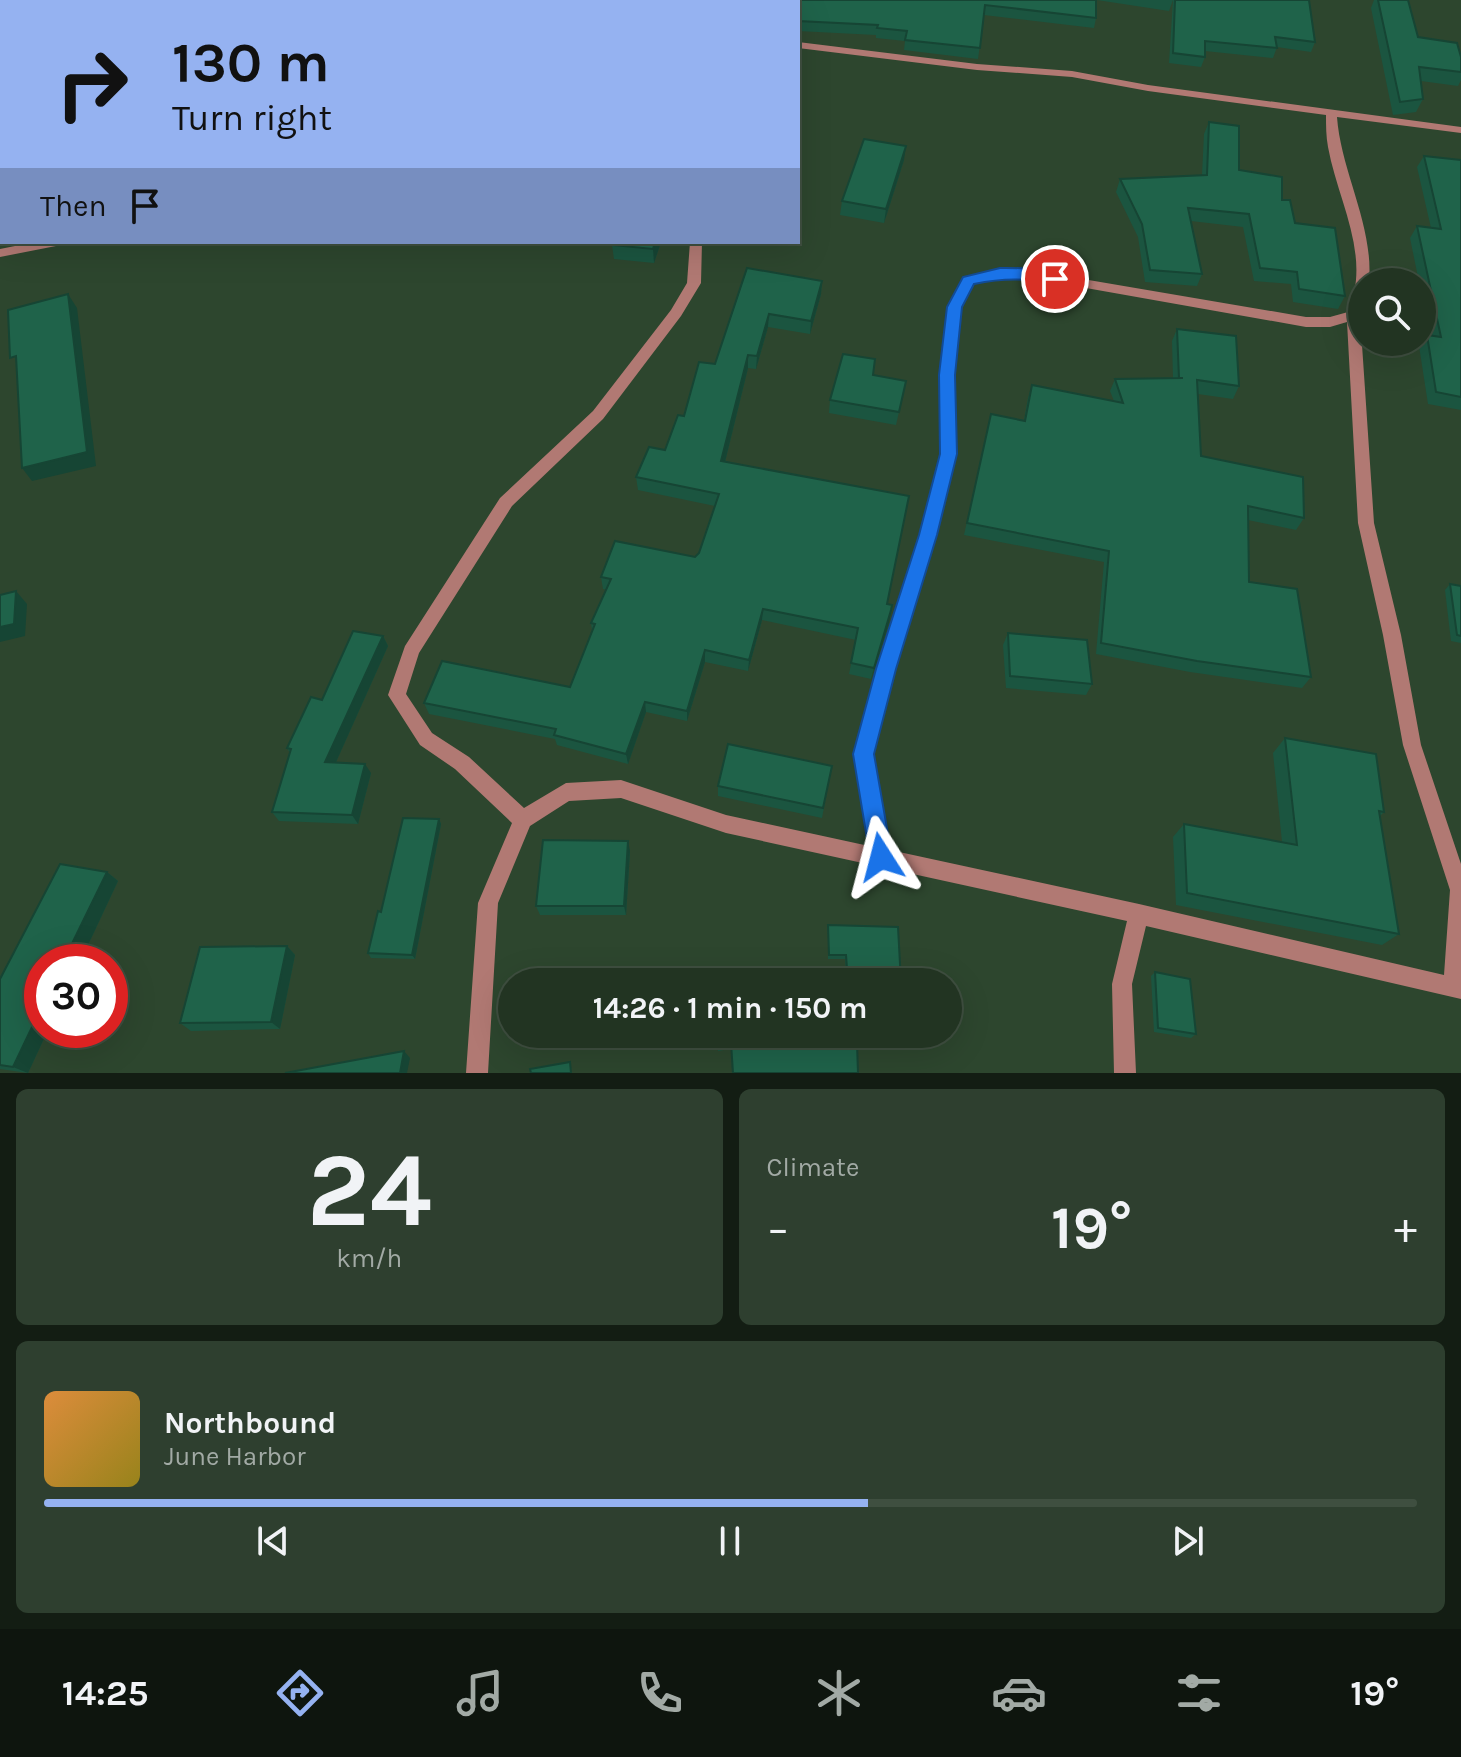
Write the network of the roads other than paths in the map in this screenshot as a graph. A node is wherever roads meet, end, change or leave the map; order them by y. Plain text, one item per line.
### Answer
1 (800, 45) edge
2 (1331, 111) junction
3 (1461, 130) edge
4 (46, 244) edge
5 (696, 244) edge
6 (0, 253) edge
7 (1360, 268) edge
8 (1348, 317) edge
9 (1356, 356) edge
10 (523, 820) junction
11 (881, 857) junction
12 (1139, 914) junction
13 (1457, 988) edge
14 (477, 1073) edge
15 (1125, 1073) edge

1 - 2 street
2 - 3 street
2 - 7 street
4 - 6 street
5 - 10 street
8 - 11 street
9 - 13 street
10 - 11 street
10 - 14 street
11 - 12 street
12 - 13 street
12 - 15 street

